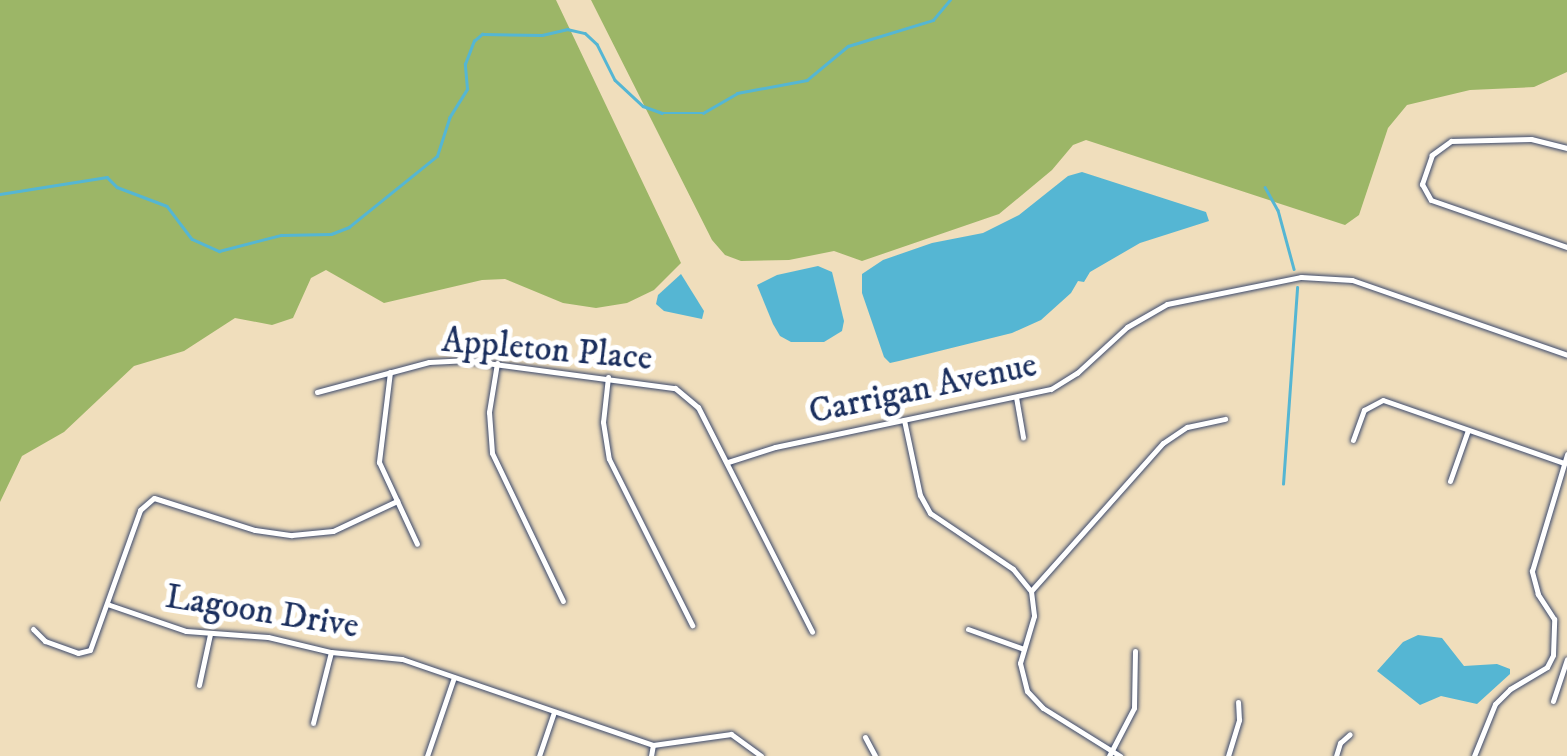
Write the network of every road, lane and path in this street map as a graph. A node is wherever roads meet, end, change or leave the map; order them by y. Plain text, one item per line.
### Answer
1 (1567, 148) edge
2 (1567, 247) edge
3 (1567, 355) edge
4 (497, 363) junction
5 (390, 372) junction
6 (608, 377) junction
7 (317, 392) dead end
8 (1016, 397) junction
9 (1224, 419) dead end
10 (904, 420) junction
11 (1468, 430) junction
12 (1023, 437) dead end
13 (1353, 440) dead end
14 (1567, 454) edge
15 (728, 462) junction
16 (1564, 464) junction
17 (1450, 481) dead end
18 (397, 502) junction
19 (417, 544) dead end
20 (1031, 591) junction
21 (563, 601) dead end
22 (107, 604) junction
23 (692, 625) dead end
24 (33, 629) dead end
25 (968, 629) dead end
26 (812, 632) dead end
27 (210, 634) junction
28 (1024, 649) junction
29 (1135, 651) dead end
30 (330, 652) junction
31 (1567, 659) edge
32 (454, 677) junction
33 (199, 685) dead end
34 (1238, 702) dead end
35 (1553, 702) dead end
36 (554, 712) junction
37 (312, 723) dead end
38 (1350, 734) dead end
39 (865, 737) dead end
40 (653, 745) junction
41 (1111, 753) edge
42 (427, 756) edge
43 (539, 756) edge
44 (651, 756) edge
45 (760, 756) edge
46 (875, 756) edge
47 (1120, 756) edge
48 (1228, 756) edge
49 (1336, 756) edge
50 (1474, 756) edge

1 - 2 street
3 - 8 street, Carrigan Avenue
4 - 5 street, Appleton Place
4 - 6 street, Appleton Place
4 - 21 street
5 - 7 street, Appleton Place
5 - 18 street
6 - 15 street, Appleton Place
6 - 23 street
8 - 10 street, Carrigan Avenue
8 - 12 street
9 - 20 street
10 - 15 street, Carrigan Avenue
10 - 20 street
11 - 13 street
11 - 16 street
11 - 17 street
14 - 16 street
15 - 26 street, Appleton Place
16 - 50 street
18 - 19 street
18 - 22 street, Lagoon Drive
20 - 28 street
22 - 24 street
22 - 27 street, Lagoon Drive
25 - 28 street
27 - 30 street, Lagoon Drive
27 - 33 street
28 - 41 street
29 - 41 street
30 - 32 street, Lagoon Drive
30 - 37 street
31 - 35 street
32 - 36 street, Lagoon Drive
32 - 42 street
34 - 48 street
36 - 40 street, Lagoon Drive
36 - 43 street
38 - 49 street
39 - 46 street
40 - 44 street
40 - 45 street, Lagoon Drive
41 - 47 street

